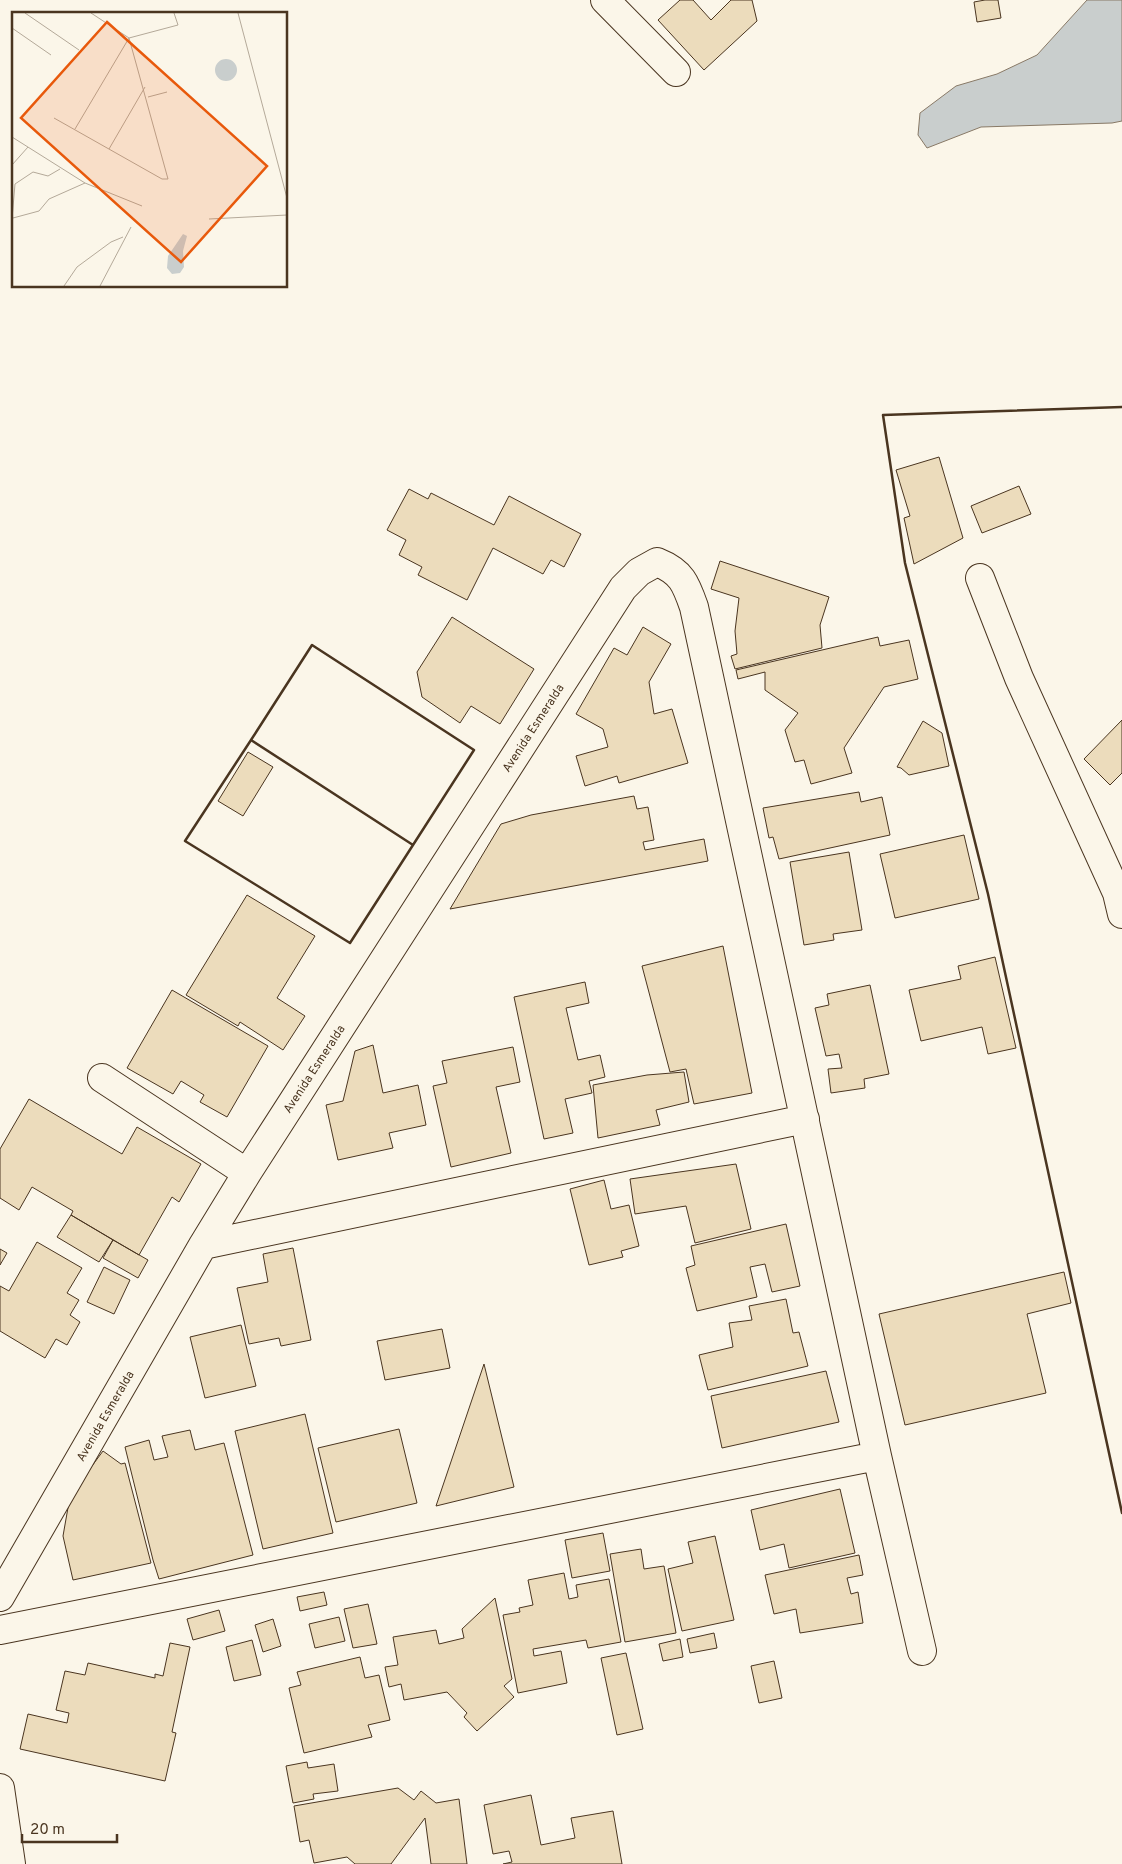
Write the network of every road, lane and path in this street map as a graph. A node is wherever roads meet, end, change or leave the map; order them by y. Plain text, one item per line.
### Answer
1 (605, 0) edge
2 (676, 72) dead end
3 (980, 578) dead end
4 (1122, 914) edge
5 (102, 1078) dead end
6 (806, 1119) junction
7 (247, 1172) junction
8 (203, 1245) junction
9 (877, 1456) junction
10 (0, 1598) edge
11 (0, 1630) edge
12 (922, 1651) dead end
13 (0, 1788) edge
14 (10, 1864) edge

1 - 2 street
3 - 4 street
5 - 7 street
6 - 7 street, Avenida Esmeralda
6 - 8 street
6 - 9 street
7 - 8 street, Avenida Esmeralda
8 - 10 street, Avenida Esmeralda
9 - 11 street
9 - 12 street
13 - 14 street

